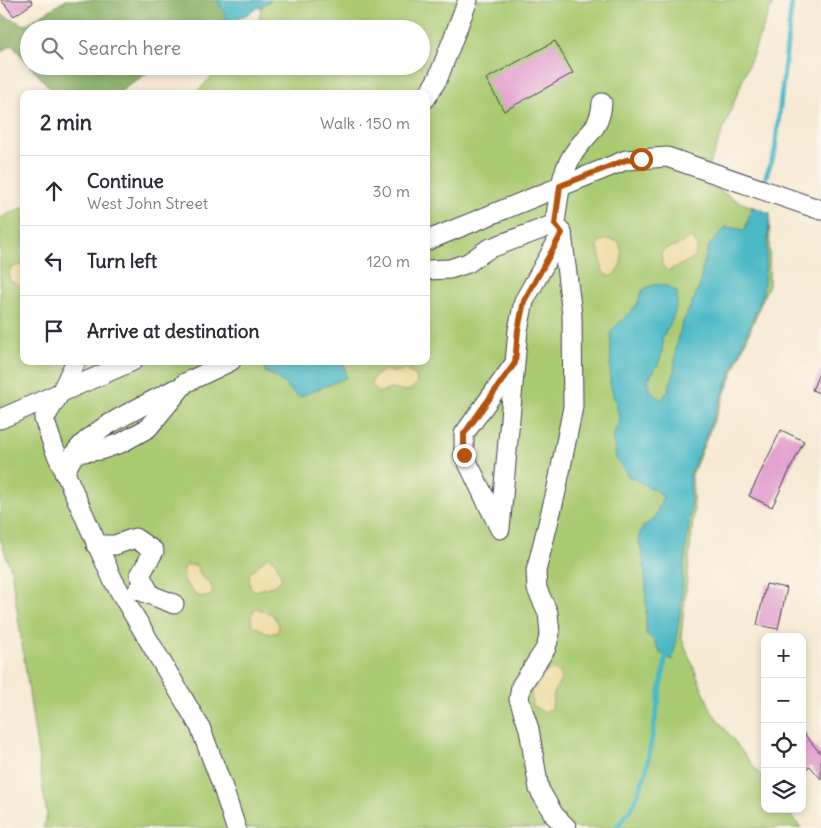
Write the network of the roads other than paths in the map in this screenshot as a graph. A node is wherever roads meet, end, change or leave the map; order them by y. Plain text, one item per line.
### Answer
1 (468, 0) edge
2 (430, 91) edge
3 (602, 103) dead end
4 (560, 186) junction
5 (821, 210) edge
6 (559, 229) junction
7 (430, 239) edge
8 (430, 270) edge
9 (515, 363) junction
10 (74, 365) edge
11 (123, 365) edge
12 (223, 365) edge
13 (62, 390) junction
14 (0, 418) edge
15 (64, 473) junction
16 (96, 544) junction
17 (114, 580) junction
18 (150, 594) junction
19 (174, 604) dead end
20 (236, 828) edge
21 (567, 828) edge

1 - 2 street
3 - 4 street
4 - 5 street
4 - 6 street
4 - 7 street
6 - 8 street
6 - 9 street
6 - 21 street
9 - 9 street
10 - 13 street
11 - 13 street
12 - 15 street
13 - 14 street
13 - 15 street
15 - 16 street
16 - 17 street
16 - 18 street
17 - 18 street
17 - 20 street
18 - 19 street

